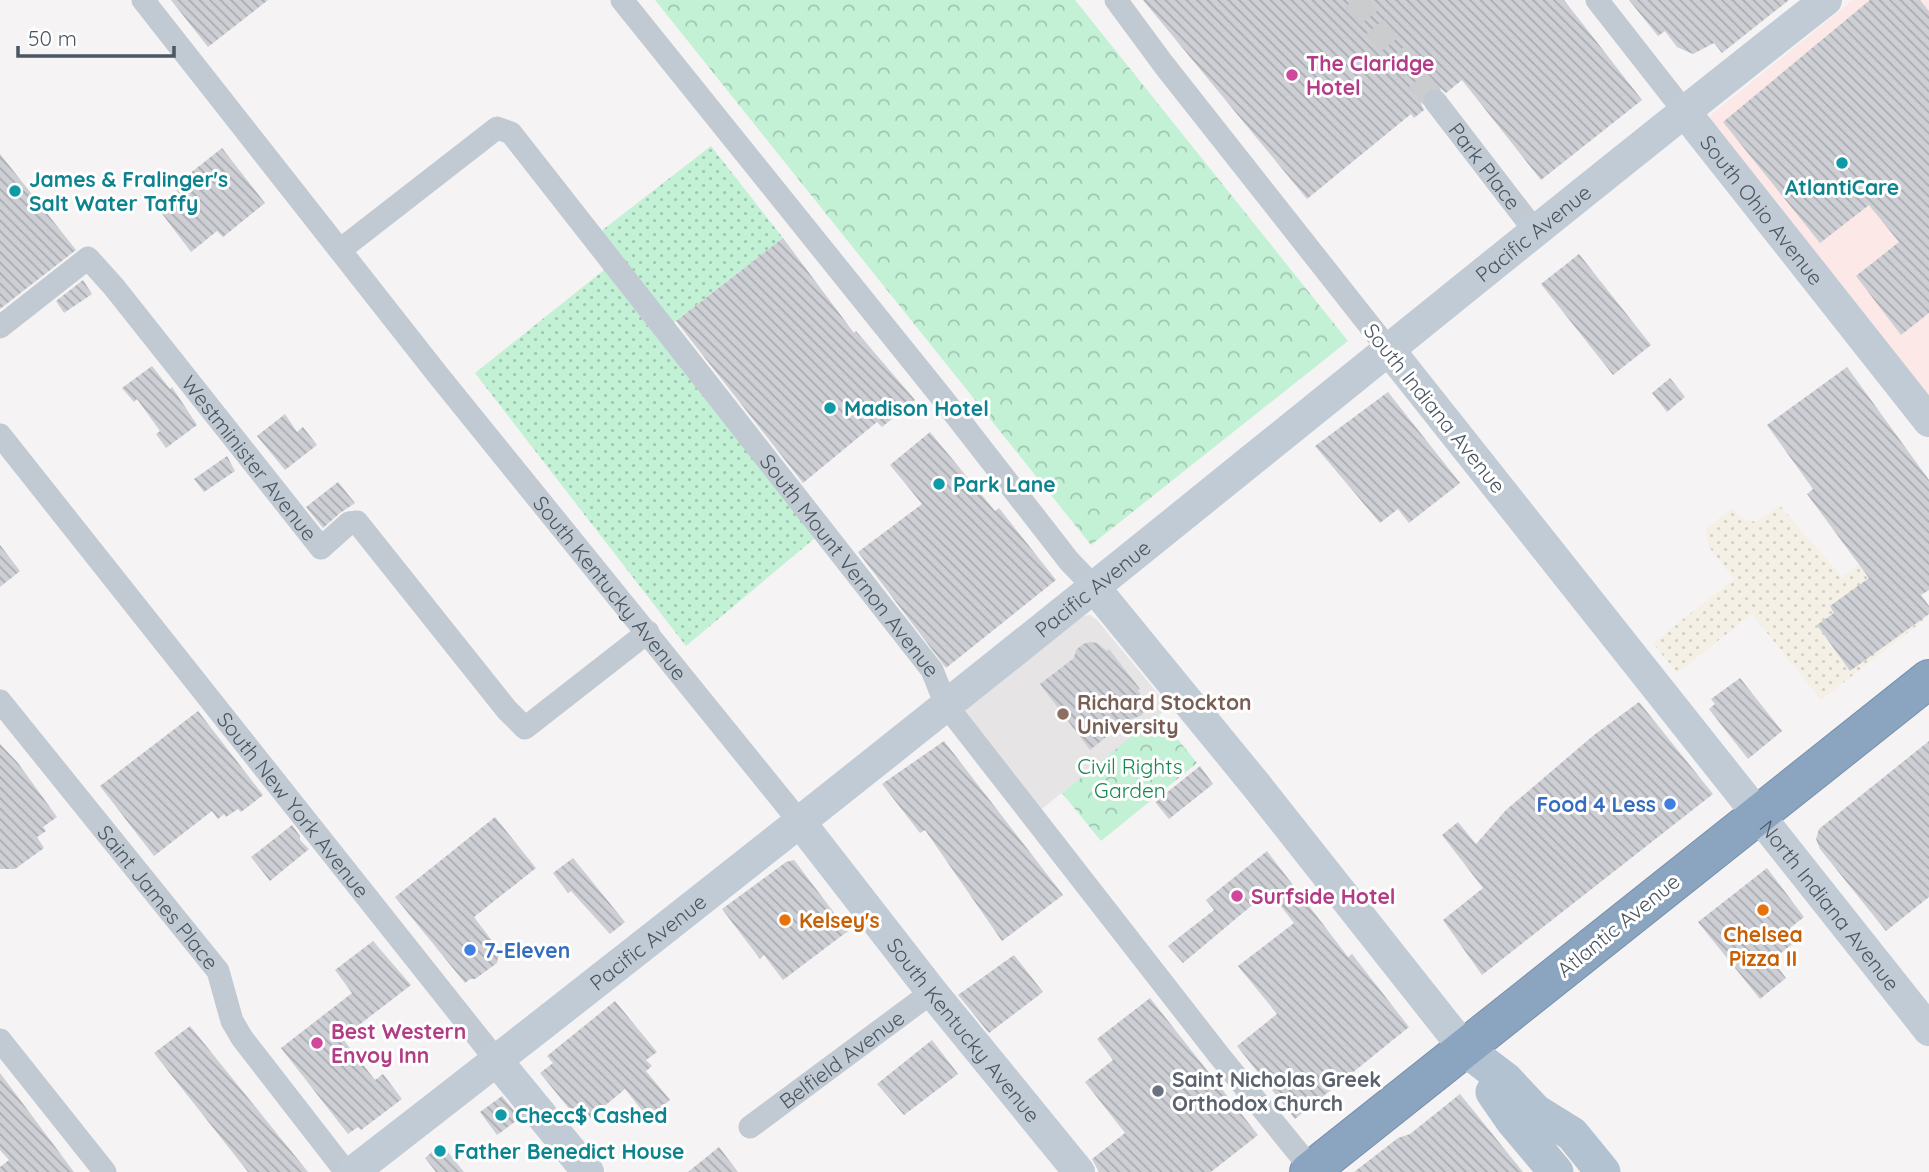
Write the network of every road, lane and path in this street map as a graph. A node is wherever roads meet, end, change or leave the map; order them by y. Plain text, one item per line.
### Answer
1 (143, 0) edge
2 (622, 0) edge
3 (1116, 0) edge
4 (1597, 0) edge
5 (1826, 0) edge
6 (1435, 101) tunnel mouth
7 (1684, 111) junction
8 (1535, 231) junction
9 (340, 250) junction
10 (0, 327) edge
11 (1389, 350) junction
12 (1929, 421) edge
13 (0, 435) edge
14 (1093, 586) junction
15 (648, 632) junction
16 (1929, 679) edge
17 (0, 701) edge
18 (946, 705) junction
19 (1758, 813) junction
20 (799, 821) junction
21 (933, 992) junction
22 (1929, 1030) edge
23 (0, 1040) edge
24 (1464, 1048) junction
25 (498, 1061) junction
26 (750, 1127) dead end
27 (1311, 1171) edge
28 (105, 1172) edge
29 (346, 1172) edge
30 (353, 1172) edge
31 (588, 1172) edge
32 (1079, 1172) edge
33 (1556, 1172) edge
34 (1603, 1172) edge

1 - 9 street, South Kentucky Avenue
2 - 14 street
3 - 11 street, South Indiana Avenue
4 - 7 street, South Ohio Avenue
5 - 7 street, Pacific Avenue
6 - 8 street, Park Place
7 - 8 street, Pacific Avenue
7 - 12 street, South Ohio Avenue
8 - 11 street, Pacific Avenue
9 - 15 street, South Kentucky Avenue
9 - 18 street, South Mount Vernon Avenue
10 - 15 street, Westminister Avenue
11 - 14 street, Pacific Avenue
11 - 19 street, South Indiana Avenue
13 - 25 street, South New York Avenue
14 - 18 street, Pacific Avenue
14 - 24 street
15 - 20 street, South Kentucky Avenue
16 - 19 highway, Atlantic Avenue
17 - 29 street, Saint James Place
18 - 20 street, Pacific Avenue
18 - 27 street, South Mount Vernon Avenue
19 - 22 street, North Indiana Avenue
19 - 24 highway, Atlantic Avenue
20 - 21 street, South Kentucky Avenue
20 - 25 street, Pacific Avenue
21 - 26 street, Belfield Avenue
21 - 32 street, South Kentucky Avenue
23 - 28 street
24 - 27 highway, Atlantic Avenue
24 - 33 main road
24 - 34 main road
25 - 30 street, Pacific Avenue
25 - 31 street, South New York Avenue

